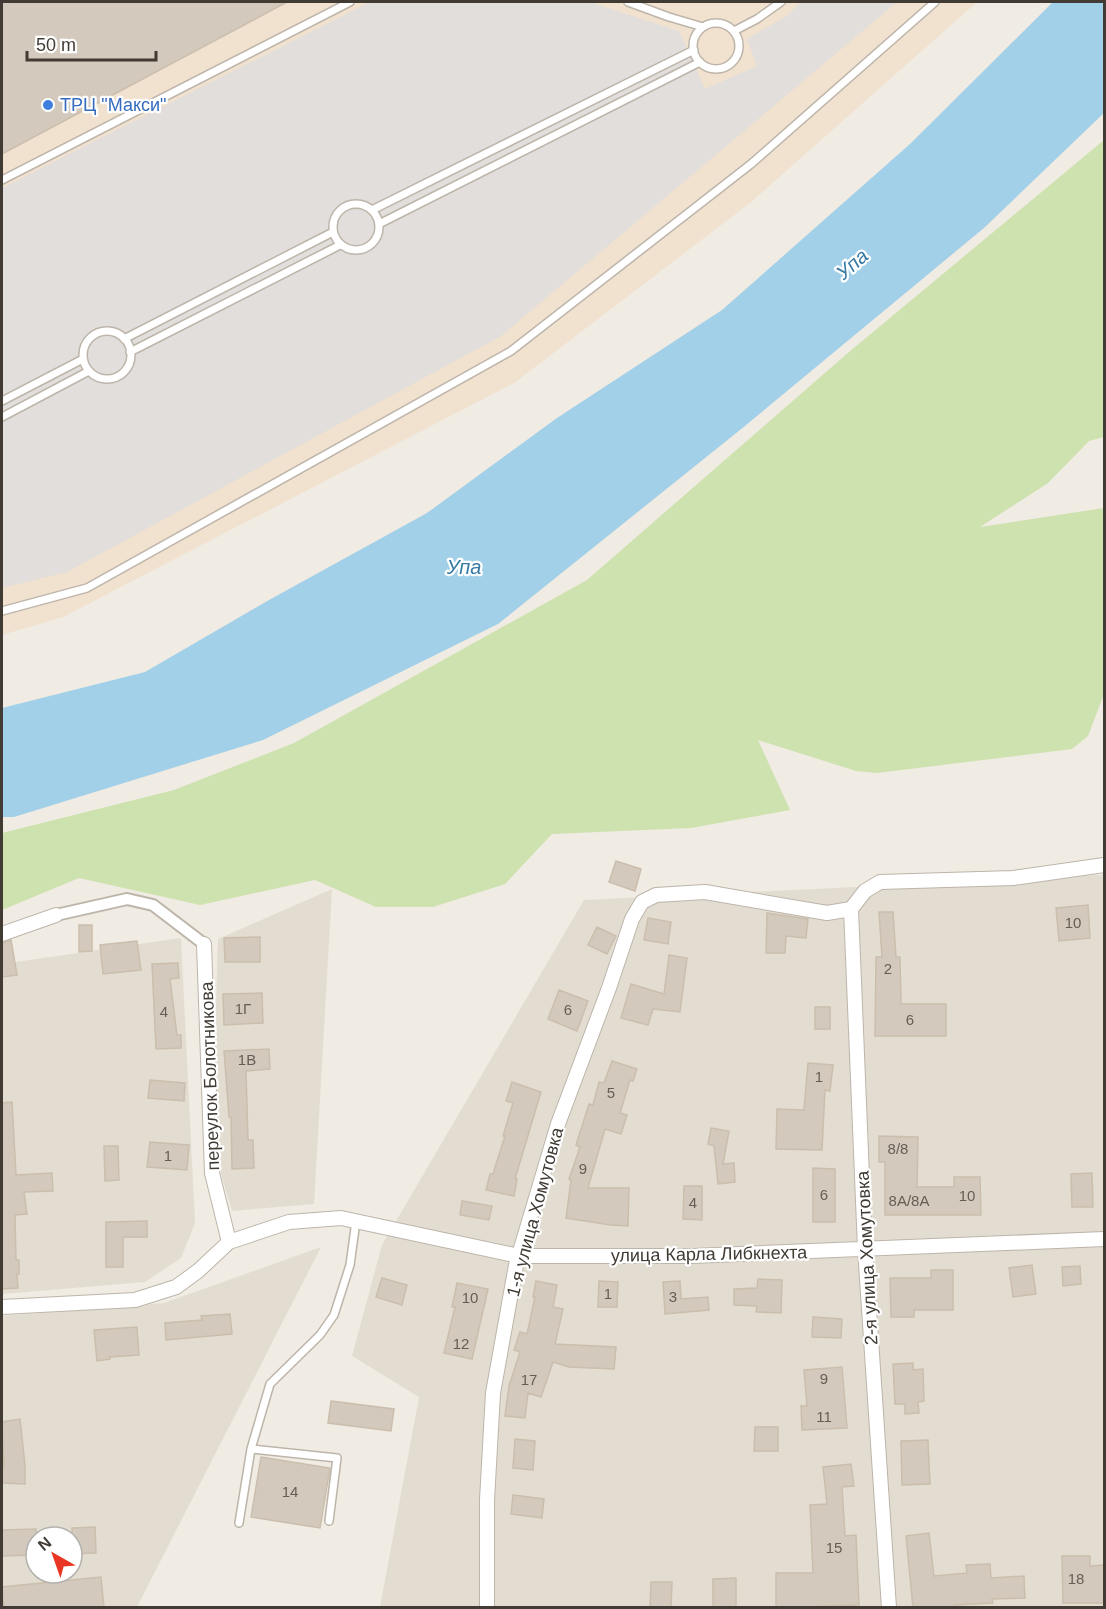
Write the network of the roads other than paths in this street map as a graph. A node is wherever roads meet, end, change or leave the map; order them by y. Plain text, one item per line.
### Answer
1 (350, 2) edge
2 (628, 2) edge
3 (781, 2) edge
4 (935, 2) edge
5 (703, 27) junction
6 (734, 31) junction
7 (694, 50) junction
8 (700, 62) junction
9 (2, 180) edge
10 (372, 210) junction
11 (379, 224) junction
12 (333, 232) junction
13 (340, 245) junction
14 (124, 339) junction
15 (130, 352) junction
16 (83, 359) junction
17 (89, 372) junction
18 (2, 401) edge
19 (2, 417) edge
20 (2, 611) edge
21 (1104, 865) edge
22 (851, 909) junction
23 (56, 915) joint
24 (2, 934) edge
25 (204, 944) joint
26 (356, 1221) junction
27 (1104, 1239) edge
28 (229, 1242) junction
29 (865, 1249) junction
30 (519, 1256) junction
31 (2, 1307) edge
32 (251, 1449) junction
33 (329, 1521) dead end
34 (239, 1524) dead end
35 (486, 1608) edge
36 (889, 1608) edge

1 - 9 lane
2 - 5 lane
3 - 6 lane
4 - 20 lane
5 - 6 lane
5 - 7 lane
6 - 8 lane
7 - 8 lane
7 - 10 lane
8 - 11 lane
10 - 11 lane
10 - 12 lane
11 - 13 lane
12 - 13 lane
12 - 14 lane
13 - 15 lane
14 - 15 lane
14 - 16 lane
15 - 17 lane
16 - 17 lane
16 - 18 lane
17 - 19 lane
21 - 22 street
22 - 29 street, 2-я улица Хомутовка
22 - 30 street, 1-я улица Хомутовка
23 - 24 street
23 - 25 street
25 - 28 street, переулок Болотникова
26 - 28 street, улица Карла Либкнехта
26 - 30 street, улица Карла Либкнехта
26 - 32 lane
27 - 29 street, улица Карла Либкнехта
28 - 31 street
29 - 30 street, улица Карла Либкнехта
29 - 36 street, 2-я улица Хомутовка
30 - 35 street, 1-я улица Хомутовка
32 - 33 lane
32 - 34 lane

